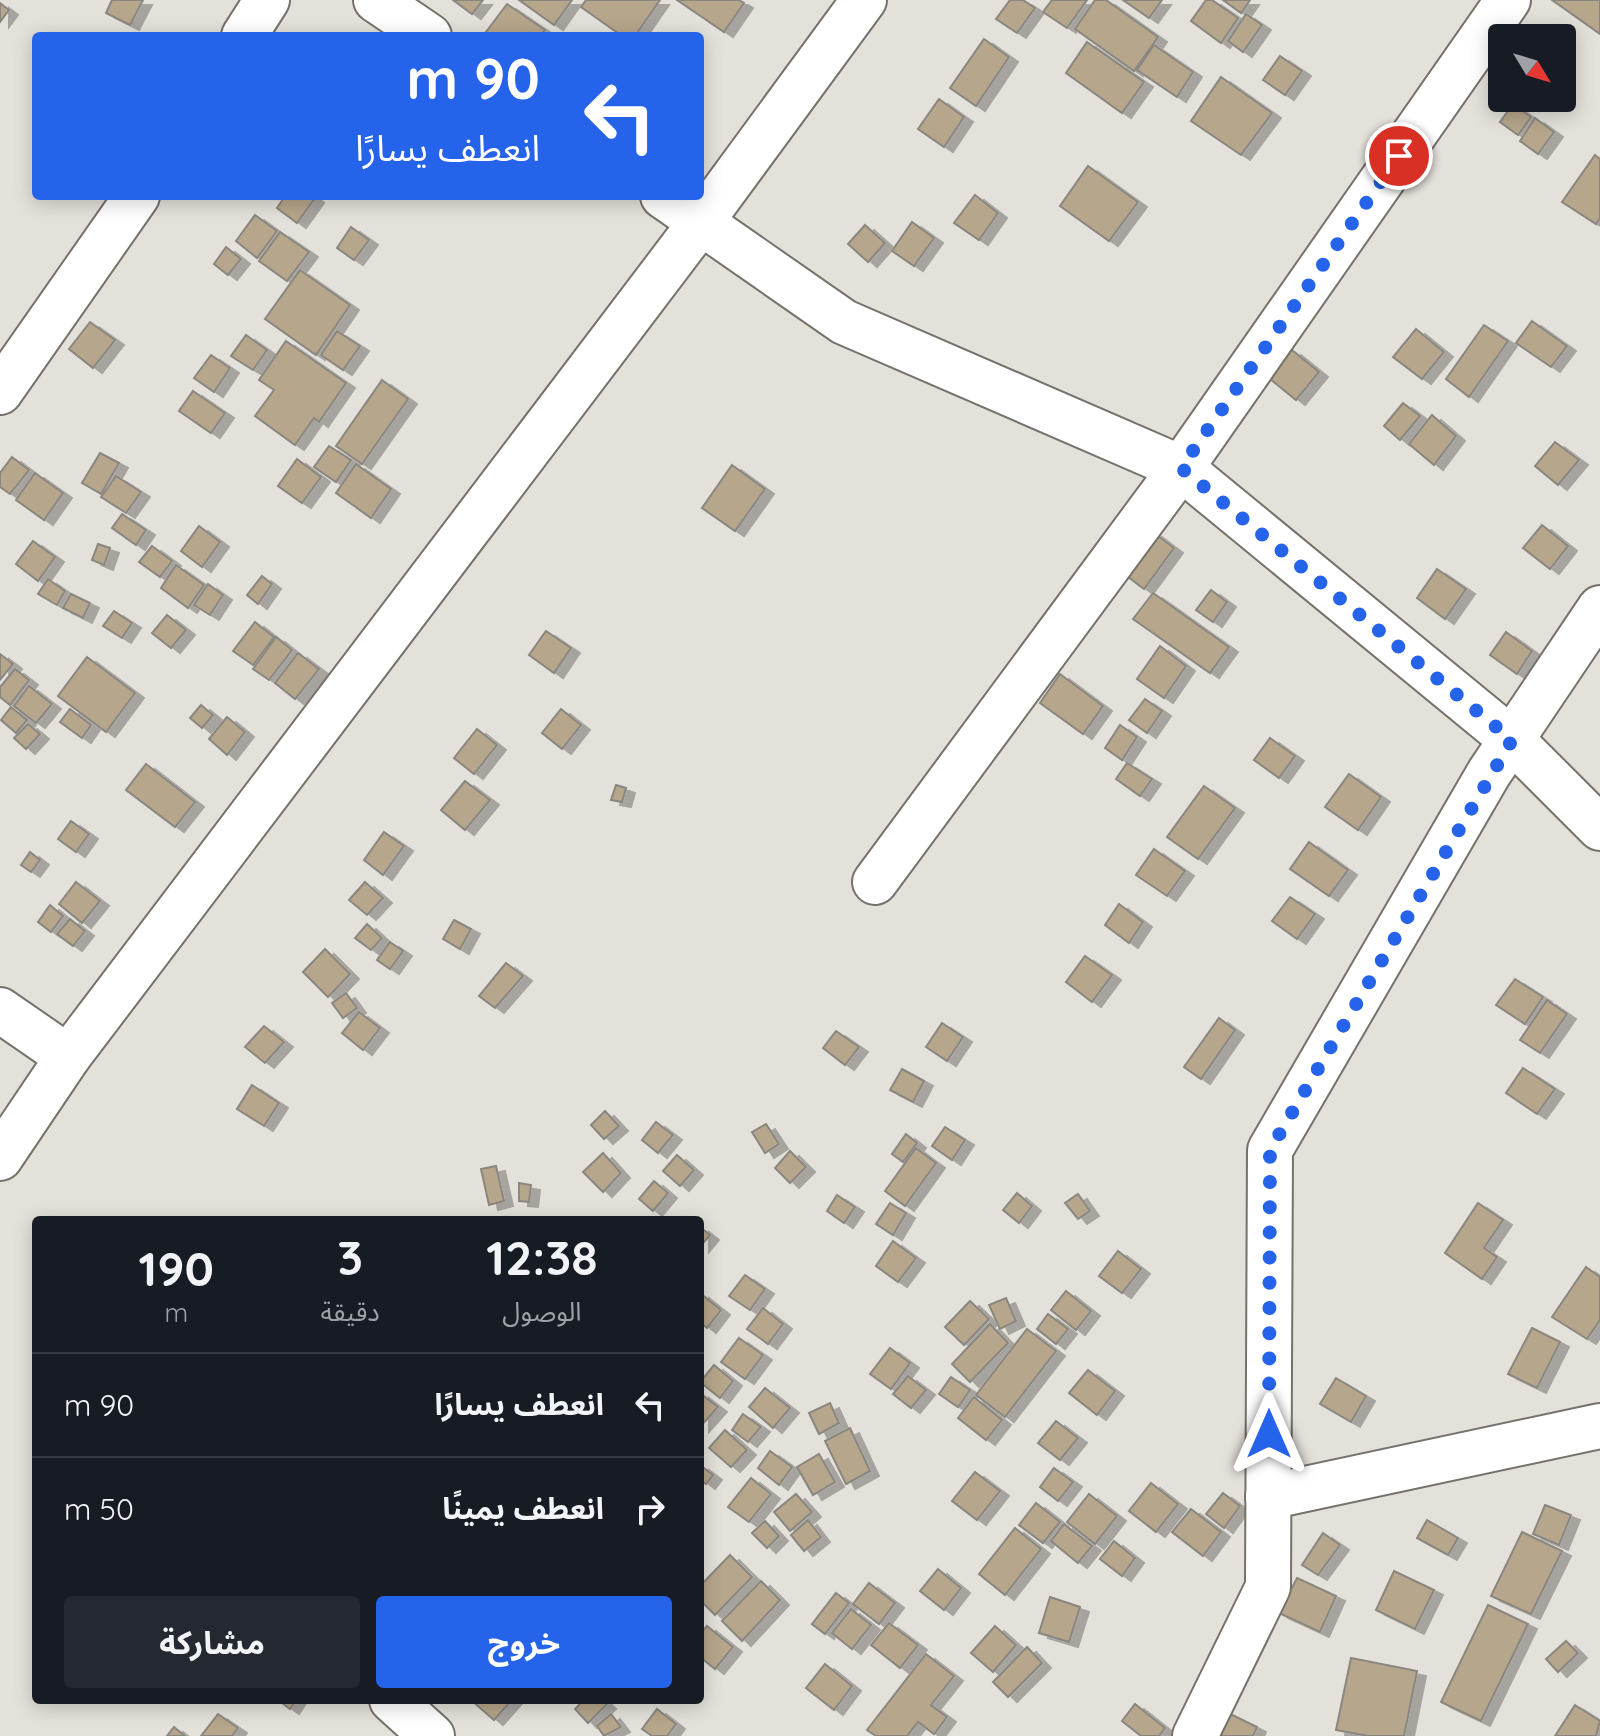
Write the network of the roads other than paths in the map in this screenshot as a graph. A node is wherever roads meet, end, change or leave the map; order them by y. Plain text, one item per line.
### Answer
1 (267, 0) edge
2 (376, 0) edge
3 (864, 0) edge
4 (1508, 0) edge
5 (247, 32) edge
6 (423, 32) edge
7 (134, 200) edge
8 (669, 200) edge
9 (701, 222) junction
10 (0, 392) edge
11 (1181, 468) junction
12 (1600, 608) edge
13 (1512, 740) junction
14 (1600, 828) edge
15 (875, 882) dead end
16 (0, 1010) edge
17 (68, 1057) junction
18 (0, 1158) edge
19 (1600, 1426) edge
20 (1268, 1497) junction
21 (396, 1704) edge
22 (432, 1736) edge
23 (1195, 1736) edge

1 - 5 street
2 - 6 street
3 - 9 street
4 - 11 street
7 - 10 street
8 - 9 street
9 - 11 street
9 - 17 street
11 - 13 street
11 - 15 street
12 - 13 street
13 - 14 street
13 - 20 street
16 - 17 street
17 - 18 street
19 - 20 street
20 - 23 street
21 - 22 street

